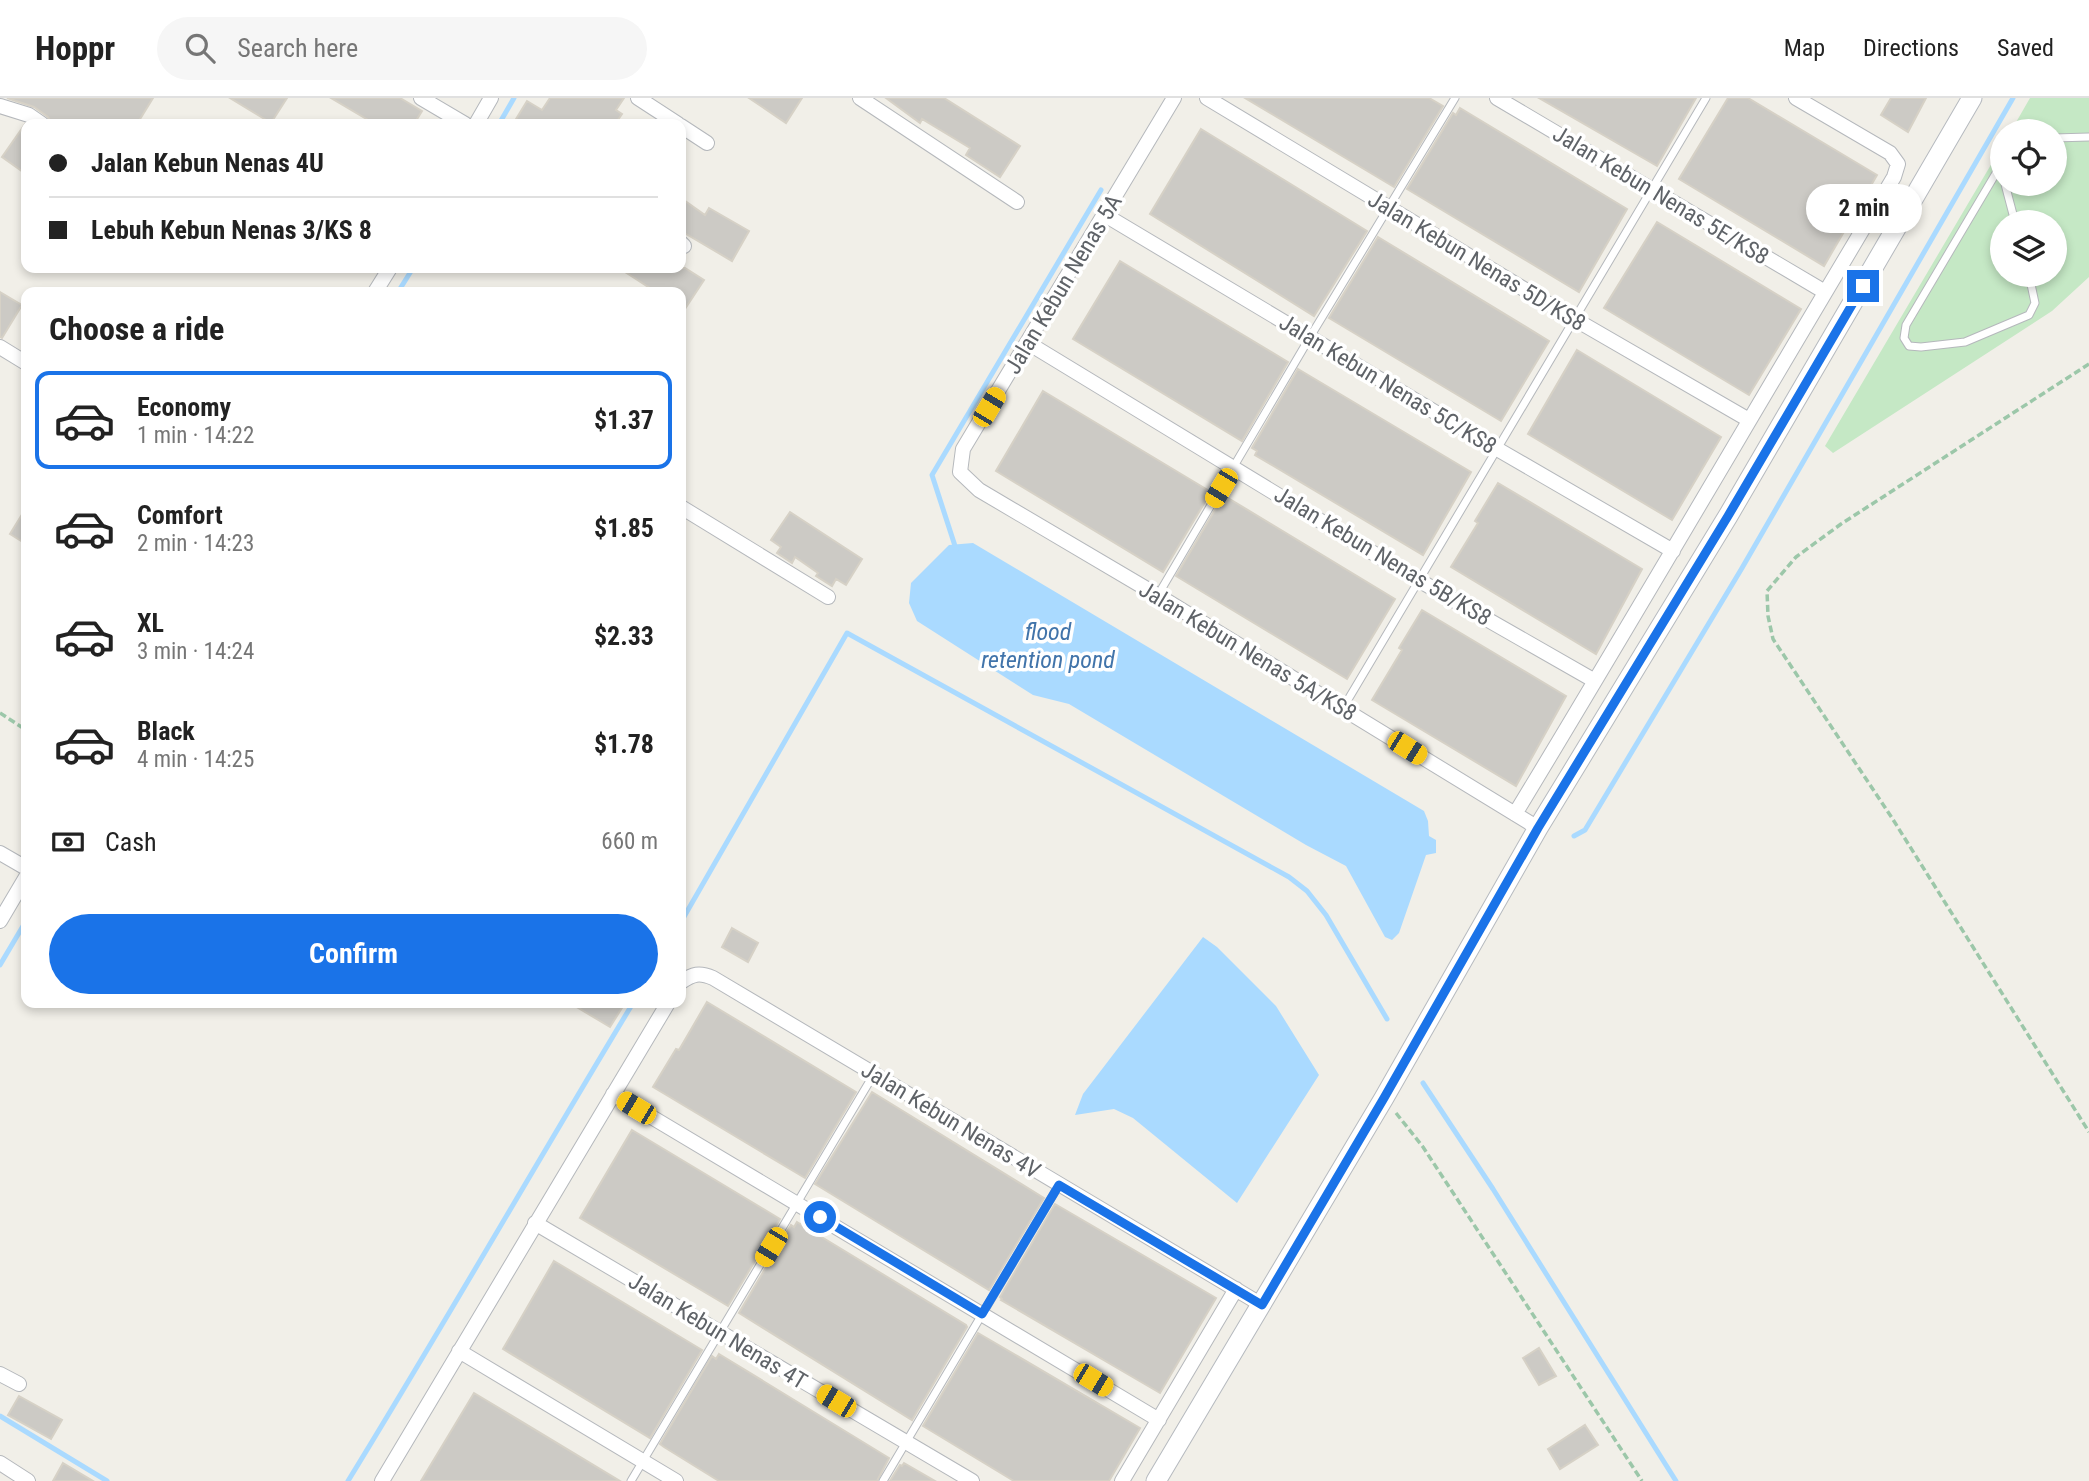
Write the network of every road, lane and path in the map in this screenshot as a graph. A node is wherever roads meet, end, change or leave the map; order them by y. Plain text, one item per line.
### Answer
1 (422, 98) edge
2 (491, 98) edge
3 (638, 98) edge
4 (860, 98) edge
5 (1174, 98) edge
6 (1207, 98) edge
7 (1455, 98) edge
8 (1497, 98) edge
9 (1706, 98) edge
10 (1796, 98) edge
11 (1972, 98) edge
12 (0, 106) edge
13 (34, 119) edge
14 (457, 119) edge
15 (484, 119) edge
16 (671, 119) edge
17 (686, 129) edge
18 (2089, 137) edge
19 (2067, 138) edge
20 (706, 142) dead end
21 (1990, 187) edge
22 (1651, 190) junction
23 (1017, 202) dead end
24 (1388, 208) junction
25 (1105, 215) junction
26 (2032, 287) edge
27 (1825, 292) junction
28 (1574, 319) junction
29 (1310, 337) junction
30 (1028, 343) junction
31 (0, 347) edge
32 (21, 360) edge
33 (2089, 365) edge
34 (1749, 420) junction
35 (1496, 449) junction
36 (1233, 467) junction
37 (960, 472) joint
38 (686, 510) edge
39 (1673, 551) junction
40 (1419, 579) junction
41 (1157, 596) junction
42 (828, 597) dead end
43 (1595, 681) junction
44 (1343, 708) junction
45 (0, 713) edge
46 (21, 727) edge
47 (1515, 814) junction
48 (1538, 828) junction
49 (0, 853) edge
50 (21, 868) edge
51 (21, 879) edge
52 (0, 921) edge
53 (686, 978) edge
54 (665, 1008) edge
55 (874, 1074) junction
56 (613, 1094) junction
57 (1384, 1098) junction
58 (2089, 1132) edge
59 (1059, 1185) junction
60 (796, 1204) junction
61 (535, 1223) junction
62 (1236, 1289) junction
63 (1262, 1305) junction
64 (982, 1314) junction
65 (720, 1332) junction
66 (459, 1351) junction
67 (0, 1374) edge
68 (19, 1384) dead end
69 (1159, 1420) junction
70 (906, 1442) junction
71 (643, 1461) junction
72 (0, 1463) edge
73 (28, 1481) edge
74 (382, 1481) edge
75 (631, 1481) edge
76 (676, 1481) edge
77 (883, 1481) edge
78 (972, 1481) edge
79 (1122, 1481) edge
80 (1156, 1481) edge
81 (1642, 1481) edge

1 - 14 street
2 - 15 street
3 - 16 street
4 - 23 street
5 - 25 street, Jalan Kebun Nenas 5A
6 - 24 street, Jalan Kebun Nenas 5D/KS8
7 - 24 lane
8 - 22 street, Jalan Kebun Nenas 5E/KS8
9 - 22 lane
10 - 27 street
11 - 48 street
12 - 13 street
17 - 20 street
18 - 19 lane
21 - 26 lane
22 - 27 street, Jalan Kebun Nenas 5E/KS8
22 - 28 lane
24 - 28 street, Jalan Kebun Nenas 5D/KS8
24 - 29 lane
25 - 29 street, Jalan Kebun Nenas 5C/KS8
25 - 30 street, Jalan Kebun Nenas 5A
27 - 34 street
28 - 34 street, Jalan Kebun Nenas 5D/KS8
28 - 35 lane
29 - 35 street, Jalan Kebun Nenas 5C/KS8
29 - 36 lane
30 - 36 street, Jalan Kebun Nenas 5B/KS8
30 - 37 street, Jalan Kebun Nenas 5A
31 - 32 street
33 - 58 path
34 - 39 street
35 - 39 street, Jalan Kebun Nenas 5C/KS8
35 - 40 lane
36 - 40 street, Jalan Kebun Nenas 5B/KS8
36 - 41 lane
37 - 41 street, Jalan Kebun Nenas 5A/KS8
38 - 42 street
39 - 43 street
40 - 43 street, Jalan Kebun Nenas 5B/KS8
40 - 44 lane
41 - 44 street, Jalan Kebun Nenas 5A/KS8
43 - 47 street
44 - 47 street, Jalan Kebun Nenas 5A/KS8
45 - 46 path
47 - 48 street, Jalan Kebun Nenas 5A/KS8
48 - 57 street
49 - 50 street
51 - 52 street
53 - 55 street, Jalan Kebun Nenas 4V
54 - 56 street
55 - 59 street, Jalan Kebun Nenas 4V
55 - 60 lane
56 - 60 street
56 - 61 street
57 - 63 street
57 - 81 path
59 - 62 street, Jalan Kebun Nenas 4V
59 - 64 lane
60 - 64 street
60 - 65 lane
61 - 65 street, Jalan Kebun Nenas 4T
61 - 66 street
62 - 63 street, Jalan Kebun Nenas 4V
62 - 69 street
63 - 80 street
64 - 69 street
64 - 70 lane
65 - 70 street, Jalan Kebun Nenas 4T
65 - 71 lane
66 - 71 street
66 - 74 street
67 - 68 street
69 - 79 street
70 - 77 lane
70 - 78 street, Jalan Kebun Nenas 4T
71 - 75 lane
71 - 76 street
72 - 73 street

